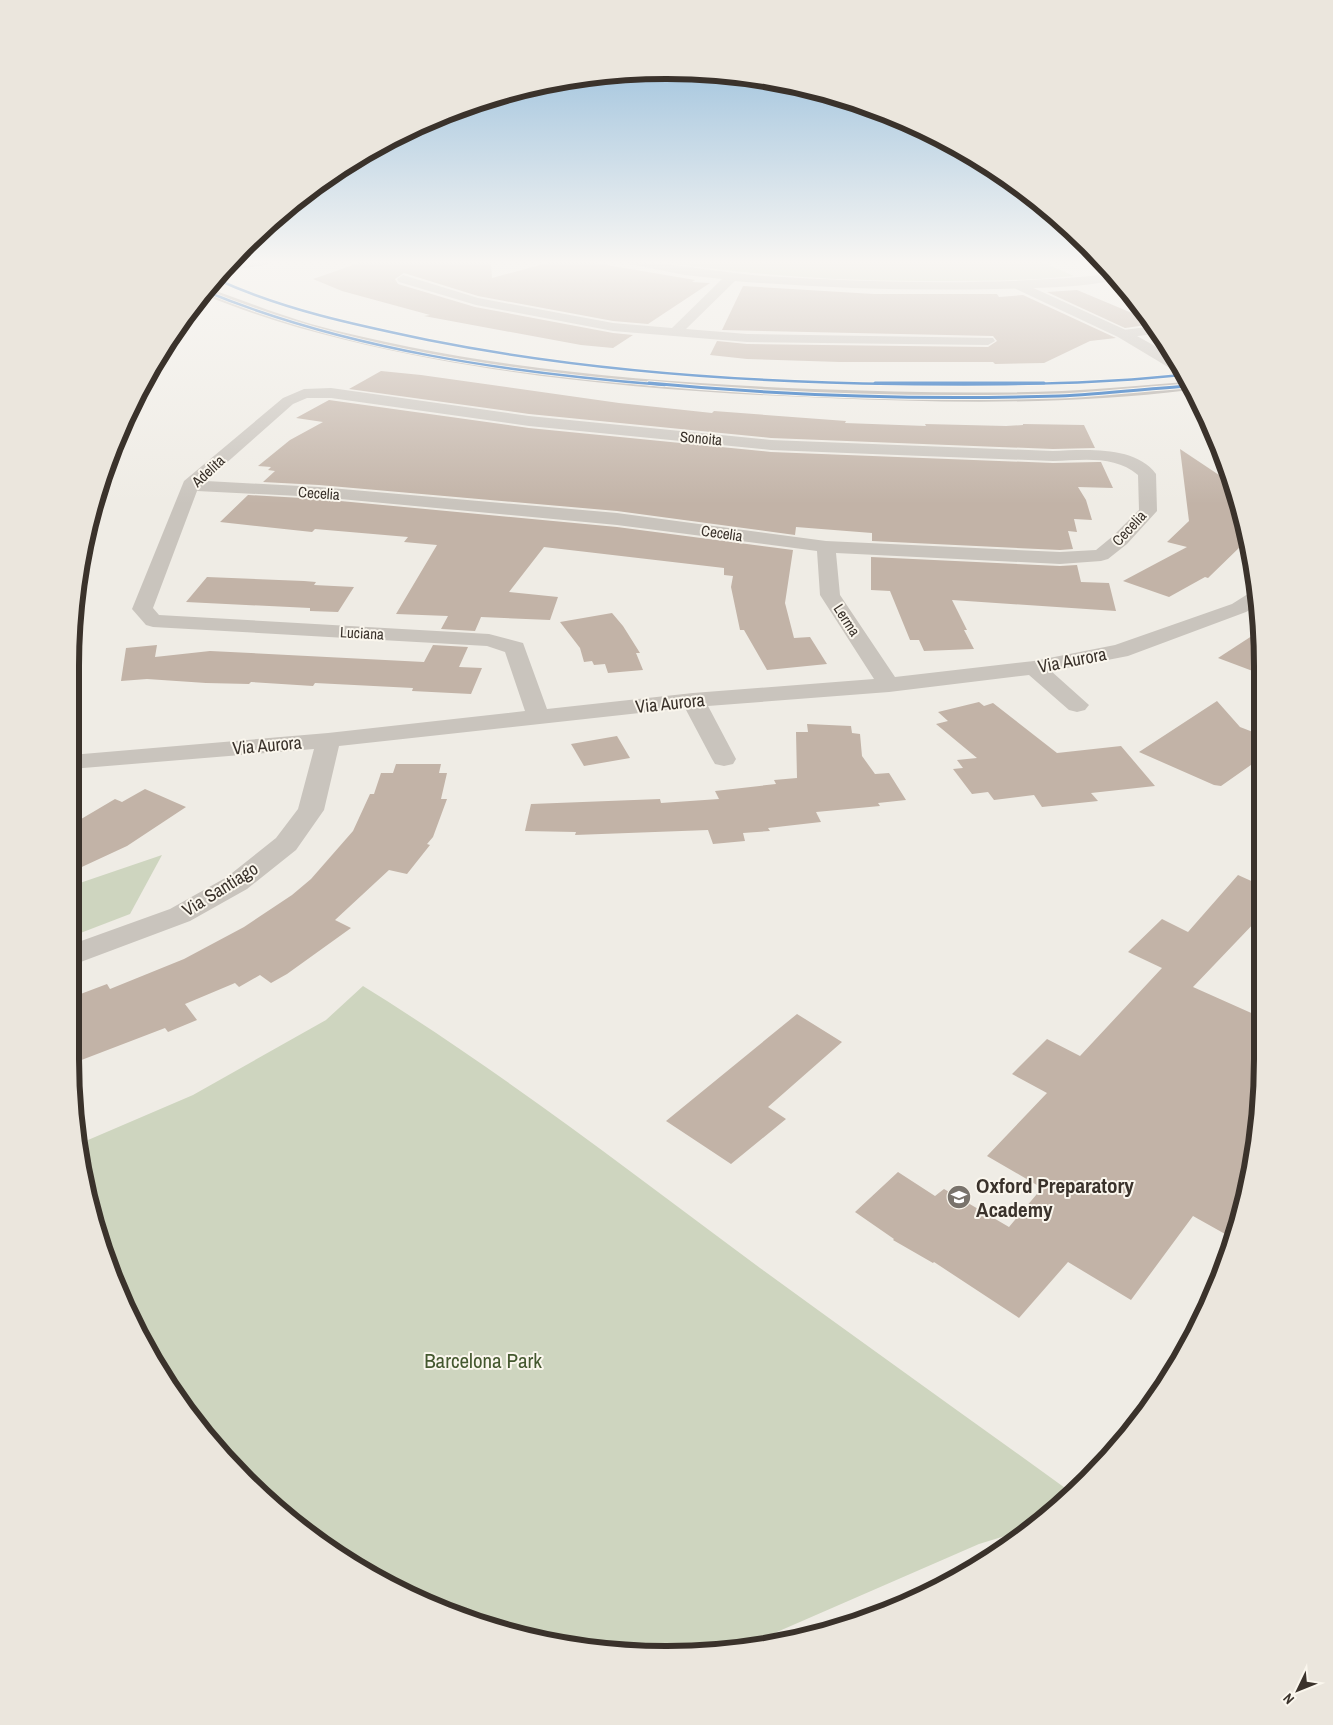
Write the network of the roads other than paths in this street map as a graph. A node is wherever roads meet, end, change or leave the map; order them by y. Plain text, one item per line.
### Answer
1 (368, 342) edge
2 (439, 342) edge
3 (1139, 342) edge
4 (1167, 359) edge
5 (1177, 375) edge
6 (1183, 386) edge
7 (304, 394) joint
8 (1100, 455) joint
9 (190, 485) junction
10 (826, 547) junction
11 (1251, 606) edge
12 (142, 609) joint
13 (1034, 668) junction
14 (889, 685) junction
15 (693, 700) junction
16 (1077, 705) dead end
17 (538, 716) junction
18 (328, 740) junction
19 (724, 759) dead end
20 (79, 761) edge
21 (79, 953) edge

1 - 6 main road
2 - 5 main road
3 - 4 street
7 - 8 street, Sonoita
7 - 9 street, Adelita
8 - 10 street, Cecelia
9 - 10 street, Cecelia
9 - 12 street, Adelita
10 - 14 street, Lerma
11 - 13 street, Via Aurora
12 - 17 street, Luciana
13 - 14 street, Via Aurora
13 - 16 street
14 - 15 street, Via Aurora
15 - 17 street, Via Aurora
15 - 19 street
17 - 18 street, Via Aurora
18 - 20 street, Via Aurora
18 - 21 street, Via Santiago

